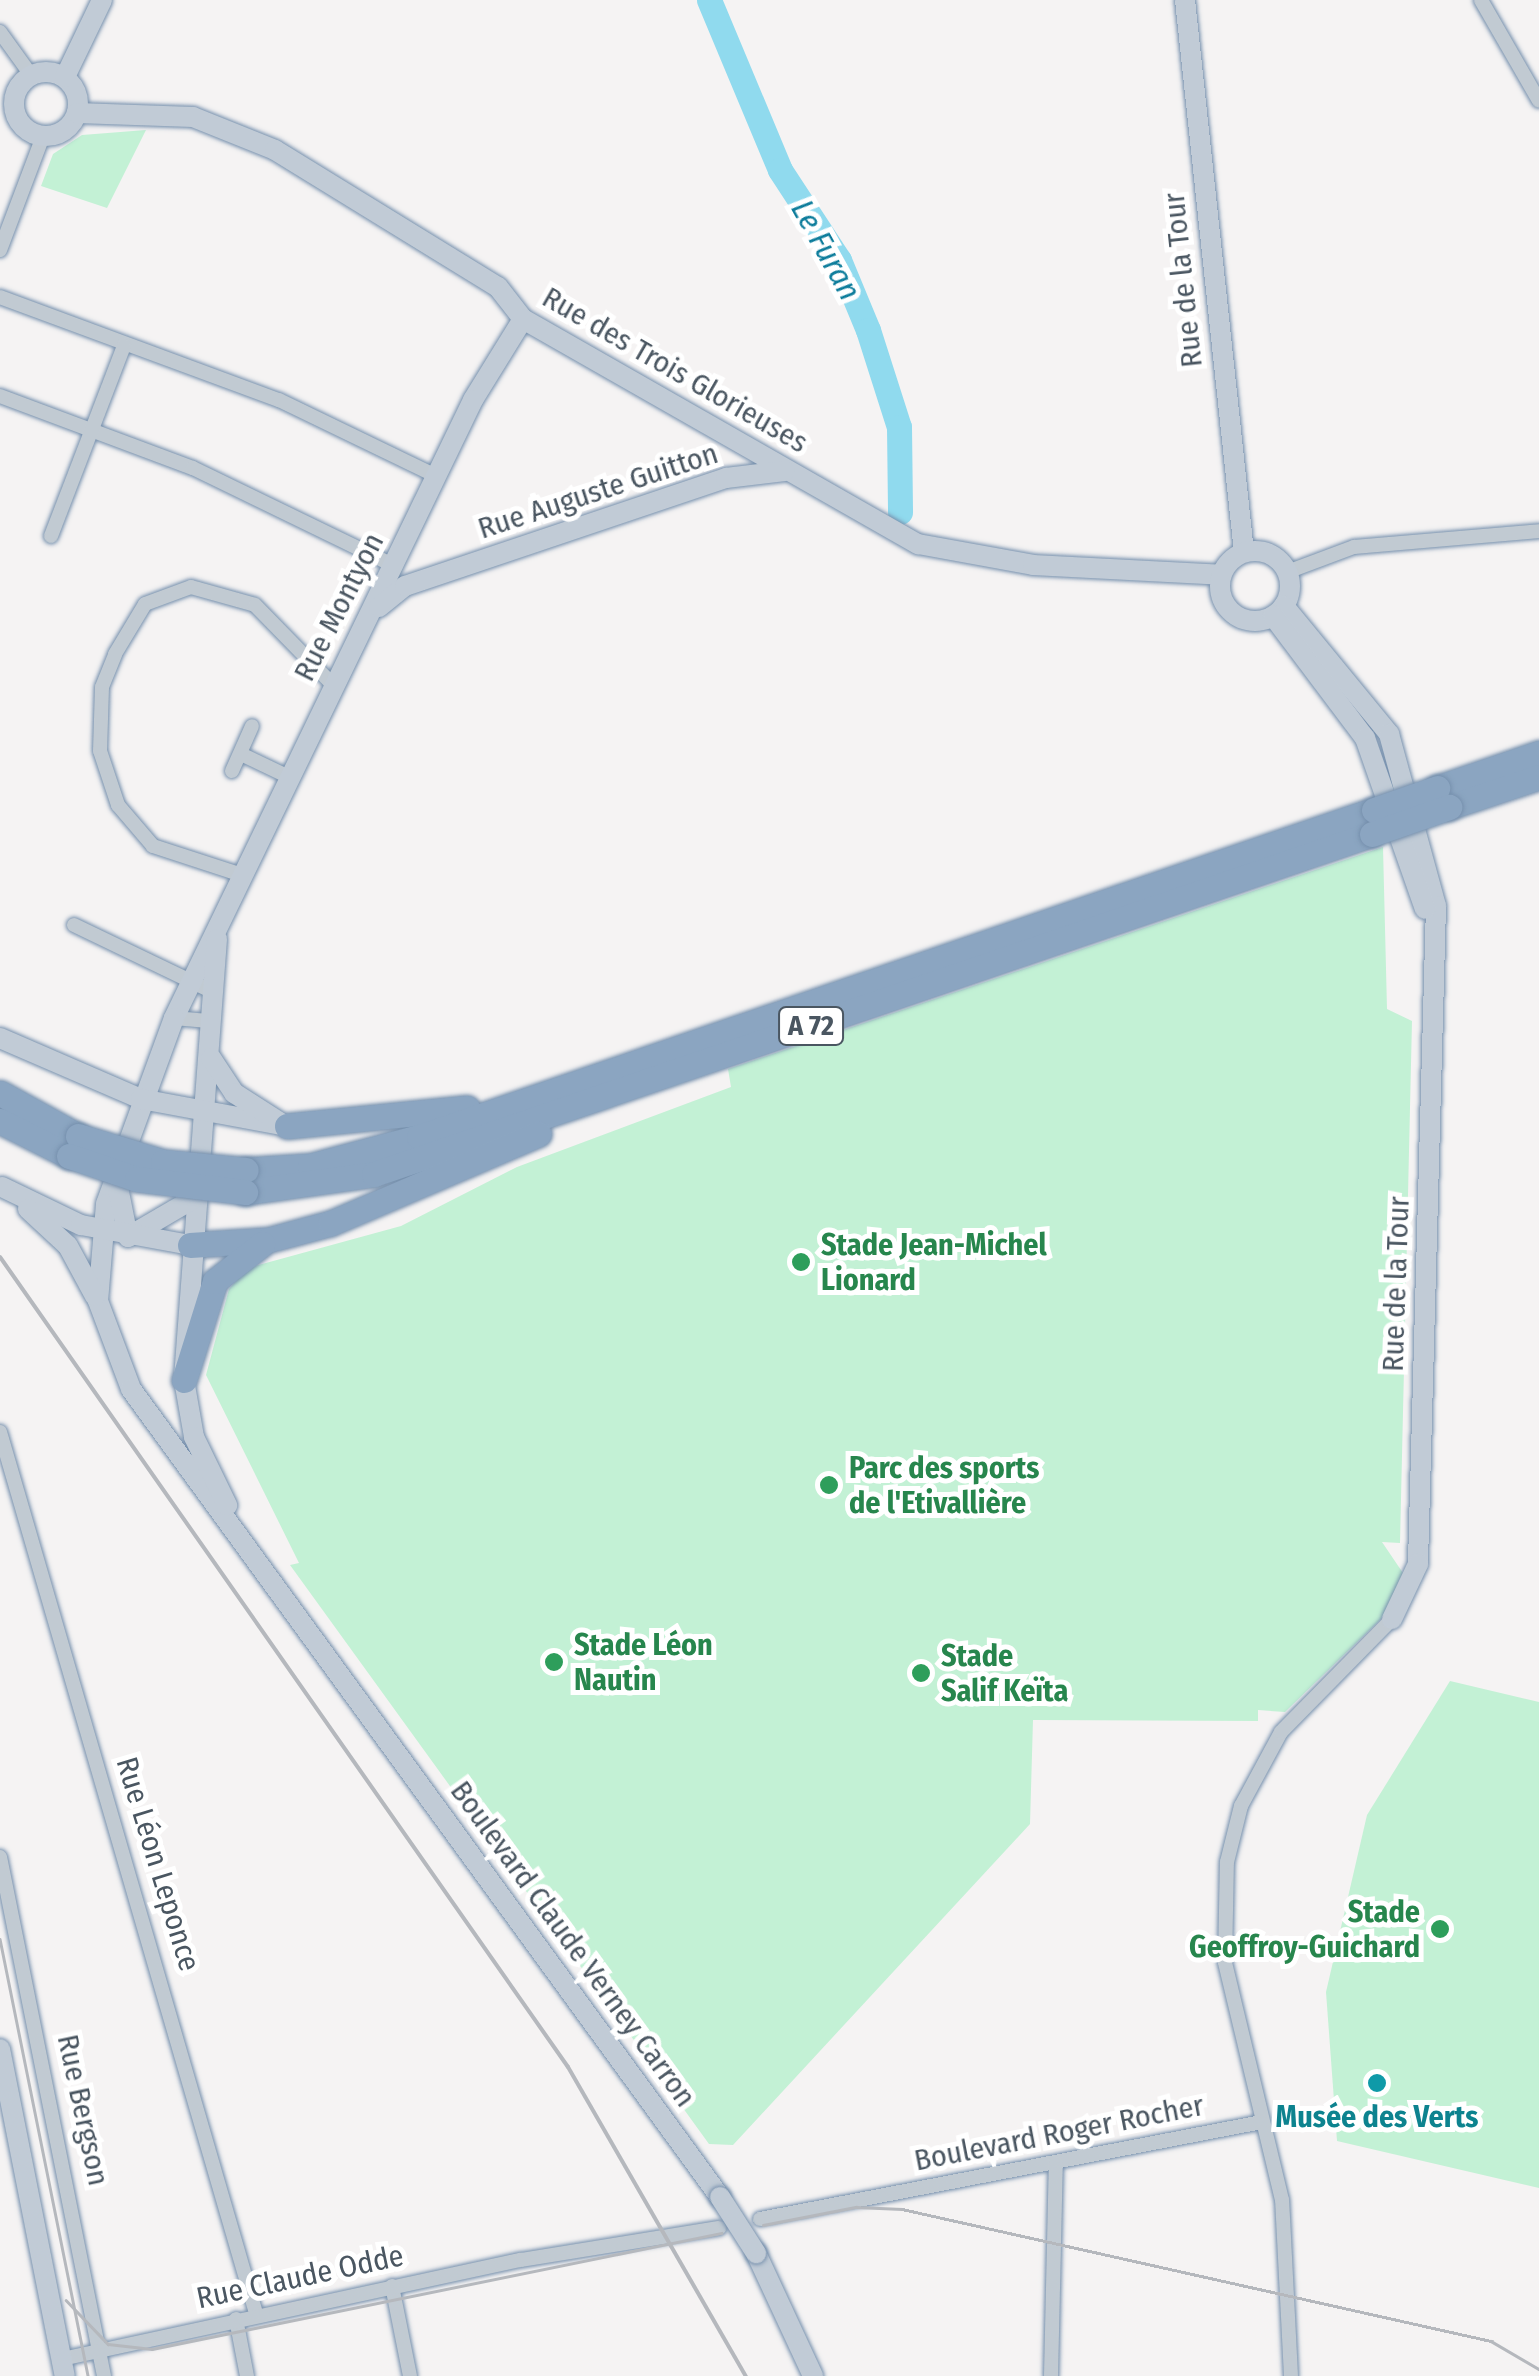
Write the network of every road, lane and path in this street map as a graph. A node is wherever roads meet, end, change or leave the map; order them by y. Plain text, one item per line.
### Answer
1 (102, 0) edge
2 (1185, 0) edge
3 (1481, 0) edge
4 (0, 32) edge
5 (31, 75) junction
6 (65, 77) junction
7 (1539, 100) edge
8 (7, 109) edge
9 (77, 113) junction
10 (43, 136) junction
11 (0, 250) edge
12 (0, 296) edge
13 (523, 318) junction
14 (124, 346) junction
15 (0, 396) edge
16 (92, 430) junction
17 (736, 442) junction
18 (787, 470) junction
19 (436, 476) junction
20 (726, 478) junction
21 (1539, 532) edge
22 (51, 536) dead end
23 (405, 543) junction
24 (1244, 552) junction
25 (396, 566) junction
26 (1287, 572) junction
27 (1221, 575) junction
28 (430, 578) junction
29 (1279, 611) junction
30 (365, 619) junction
31 (332, 685) junction
32 (252, 726) dead end
33 (1539, 753) edge
34 (244, 755) junction
35 (232, 770) dead end
36 (1539, 776) edge
37 (290, 777) junction
38 (1443, 798) junction
39 (1373, 822) junction
40 (242, 875) junction
41 (74, 925) dead end
42 (218, 928) junction
43 (190, 982) junction
44 (212, 991) junction
45 (174, 1018) junction
46 (211, 1020) junction
47 (0, 1038) edge
48 (212, 1058) junction
49 (0, 1093) edge
50 (141, 1100) junction
51 (590, 1102) junction
52 (168, 1108) junction
53 (496, 1110) junction
54 (206, 1117) junction
55 (0, 1121) edge
56 (287, 1126) junction
57 (128, 1137) joint
58 (73, 1146) junction
59 (197, 1156) junction
60 (116, 1175) junction
61 (245, 1181) junction
62 (1, 1186) edge
63 (193, 1200) junction
64 (100, 1230) junction
65 (128, 1237) junction
66 (268, 1240) junction
67 (190, 1245) junction
68 (98, 1300) junction
69 (184, 1380) junction
70 (0, 1432) edge
71 (259, 1563) junction
72 (1392, 1620) joint
73 (0, 1857) edge
74 (0, 2049) edge
75 (1262, 2122) junction
76 (1056, 2163) junction
77 (760, 2219) dead end
78 (718, 2228) dead end
79 (392, 2286) junction
80 (256, 2314) junction
81 (236, 2319) junction
82 (98, 2350) junction
83 (64, 2367) edge
84 (104, 2376) edge
85 (246, 2376) edge
86 (410, 2376) edge
87 (813, 2376) edge
88 (1051, 2376) edge
89 (1291, 2376) edge

1 - 6 street
2 - 24 street, Rue de la Tour
3 - 7 street
4 - 5 street
5 - 6 street
5 - 8 street
6 - 9 street
8 - 10 street
9 - 10 street
9 - 13 street, Rue des Trois Glorieuses
10 - 11 street
12 - 14 street
13 - 17 street, Rue des Trois Glorieuses
13 - 19 street, Rue Montyon
14 - 16 street
14 - 19 street
15 - 16 street
16 - 22 street
16 - 25 street
17 - 18 street, Rue des Trois Glorieuses
17 - 20 street
18 - 20 street, Rue Auguste Guitton
18 - 27 street, Rue des Trois Glorieuses
19 - 23 street, Rue Montyon
20 - 28 street, Rue Auguste Guitton
21 - 26 street
23 - 25 street, Rue Montyon
23 - 28 street
24 - 26 street
24 - 27 street
25 - 30 street, Rue Montyon
26 - 29 street
27 - 29 street
28 - 30 street, Rue Auguste Guitton
29 - 72 street, Rue de la Tour
30 - 31 street, Rue Montyon
31 - 37 street, Rue Montyon
31 - 40 street
32 - 34 street
33 - 38 highway, A 72
34 - 35 street
34 - 37 street
36 - 38 highway, A 72
37 - 40 street, Rue Montyon
38 - 39 highway, A 72, bridge
39 - 51 highway, A 72
39 - 53 highway, A 72
40 - 42 street, Rue Montyon
41 - 43 street
42 - 43 street, Rue Montyon
42 - 44 street, Rue Montyon
43 - 44 street
43 - 45 street, Rue Montyon
44 - 46 street, Rue Montyon
45 - 46 street
45 - 50 street, Rue Montyon
46 - 48 street, Rue Montyon
47 - 50 street
48 - 54 street, Rue Montyon
48 - 56 street
49 - 58 highway, A 72
50 - 52 street
50 - 57 street, Rue Montyon
51 - 61 highway, A 72
51 - 66 highway
52 - 54 street
52 - 59 street
53 - 56 highway
53 - 61 highway, A 72
54 - 56 street
54 - 59 street, Rue Montyon
55 - 58 highway, A 72
57 - 60 street, Boulevard Claude Verney Carron
58 - 61 highway, A 72, bridge
59 - 63 street, Boulevard Claude Verney Carron
60 - 64 street, Boulevard Claude Verney Carron
60 - 65 street
62 - 64 street
62 - 68 street
63 - 65 street
63 - 67 street, Boulevard Claude Verney Carron
64 - 65 street
64 - 68 street, Boulevard Claude Verney Carron
65 - 67 street
66 - 67 highway
66 - 69 highway
67 - 69 street, Boulevard Claude Verney Carron
68 - 71 street, Boulevard Claude Verney Carron
69 - 71 street, Boulevard Claude Verney Carron
70 - 80 street, Rue Léon Leponce
71 - 87 street, Boulevard Claude Verney Carron, bridge
72 - 75 street
73 - 82 street, Rue Bergson
74 - 83 street
75 - 76 street, Boulevard Roger Rocher
75 - 89 street
76 - 77 street, Boulevard Roger Rocher
76 - 88 street
78 - 79 street, Rue Claude Odde
79 - 80 street, Rue Claude Odde
79 - 86 street
80 - 81 street, Rue Claude Odde
81 - 82 street, Rue Claude Odde
81 - 85 street
82 - 83 street, Rue Claude Odde
82 - 84 street, Rue Bergson

